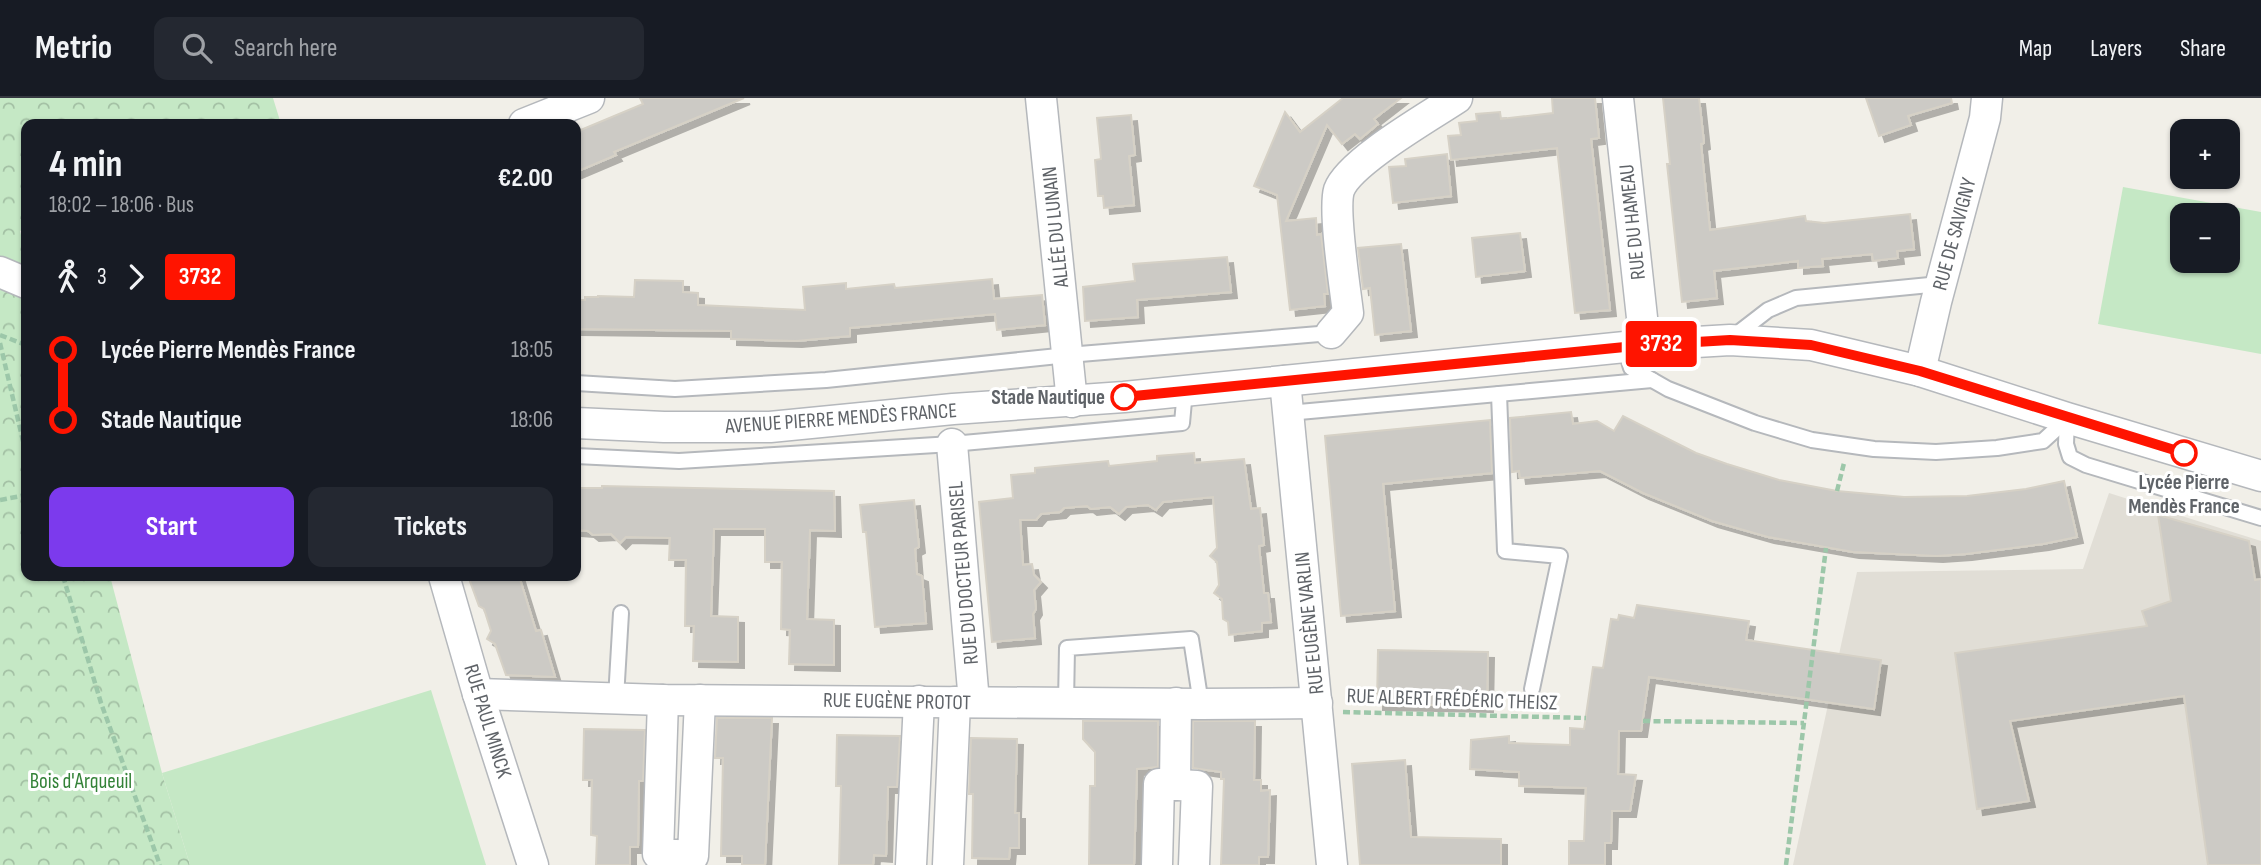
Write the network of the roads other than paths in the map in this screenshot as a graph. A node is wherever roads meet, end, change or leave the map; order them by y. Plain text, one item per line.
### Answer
1 (589, 98) edge
2 (1041, 98) edge
3 (1457, 98) edge
4 (1619, 98) edge
5 (1987, 98) edge
6 (536, 119) edge
7 (0, 272) edge
8 (21, 281) edge
9 (1940, 284) junction
10 (1331, 333) joint
11 (1730, 340) junction
12 (1635, 346) junction
13 (1068, 355) junction
14 (1920, 371) junction
15 (1653, 380) junction
16 (1285, 381) junction
17 (581, 383) edge
18 (1185, 390) junction
19 (1499, 394) junction
20 (1072, 402) junction
21 (1288, 413) junction
22 (2067, 418) junction
23 (581, 423) edge
24 (952, 444) junction
25 (581, 456) edge
26 (2261, 475) edge
27 (2261, 518) edge
28 (445, 581) edge
29 (621, 613) dead end
30 (1532, 689) dead end
31 (478, 694) junction
32 (616, 698) junction
33 (663, 700) junction
34 (700, 700) junction
35 (919, 701) junction
36 (964, 702) junction
37 (1066, 703) junction
38 (1189, 704) junction
39 (1317, 707) junction
40 (1175, 785) junction
41 (533, 865) edge
42 (911, 865) edge
43 (948, 865) edge
44 (1157, 865) edge
45 (1194, 865) edge
46 (1332, 865) edge

1 - 6 street
2 - 13 street, ALLÉE DU LUNAIN
3 - 10 street
4 - 12 street, RUE DU HAMEAU
5 - 9 street, RUE DE SAVIGNY
7 - 8 street
9 - 11 lane
9 - 14 street, RUE DE SAVIGNY
10 - 13 lane
11 - 12 street, AVENUE PIERRE MENDÈS FRANCE
11 - 14 street, AVENUE PIERRE MENDÈS FRANCE
12 - 15 lane
12 - 16 street, AVENUE PIERRE MENDÈS FRANCE
13 - 17 lane
13 - 20 street, ALLÉE DU LUNAIN
14 - 22 street, AVENUE PIERRE MENDÈS FRANCE
15 - 19 lane
15 - 22 lane
16 - 18 street, AVENUE PIERRE MENDÈS FRANCE
16 - 21 street, RUE EUGÈNE VARLIN
18 - 20 street, AVENUE PIERRE MENDÈS FRANCE
18 - 24 lane
19 - 21 lane
19 - 30 lane
20 - 23 street, AVENUE PIERRE MENDÈS FRANCE
21 - 39 street, RUE EUGÈNE VARLIN
22 - 26 street, AVENUE PIERRE MENDÈS FRANCE
22 - 27 lane
24 - 25 lane
24 - 36 street, RUE DU DOCTEUR PARISEL
28 - 31 street, RUE PAUL MINCK
29 - 32 lane
31 - 32 street, RUE EUGÈNE PROTOT
31 - 41 street, RUE PAUL MINCK
32 - 33 street, RUE EUGÈNE PROTOT
33 - 34 street, RUE EUGÈNE PROTOT
33 - 34 street
34 - 35 street, RUE EUGÈNE PROTOT
35 - 36 street, RUE EUGÈNE PROTOT
35 - 42 street
36 - 37 street, RUE EUGÈNE PROTOT
36 - 43 street, RUE DU DOCTEUR PARISEL
37 - 38 street, RUE EUGÈNE PROTOT
37 - 38 lane
38 - 39 street, RUE EUGÈNE PROTOT
38 - 40 street
39 - 46 street, RUE EUGÈNE VARLIN
40 - 44 street
40 - 45 street

